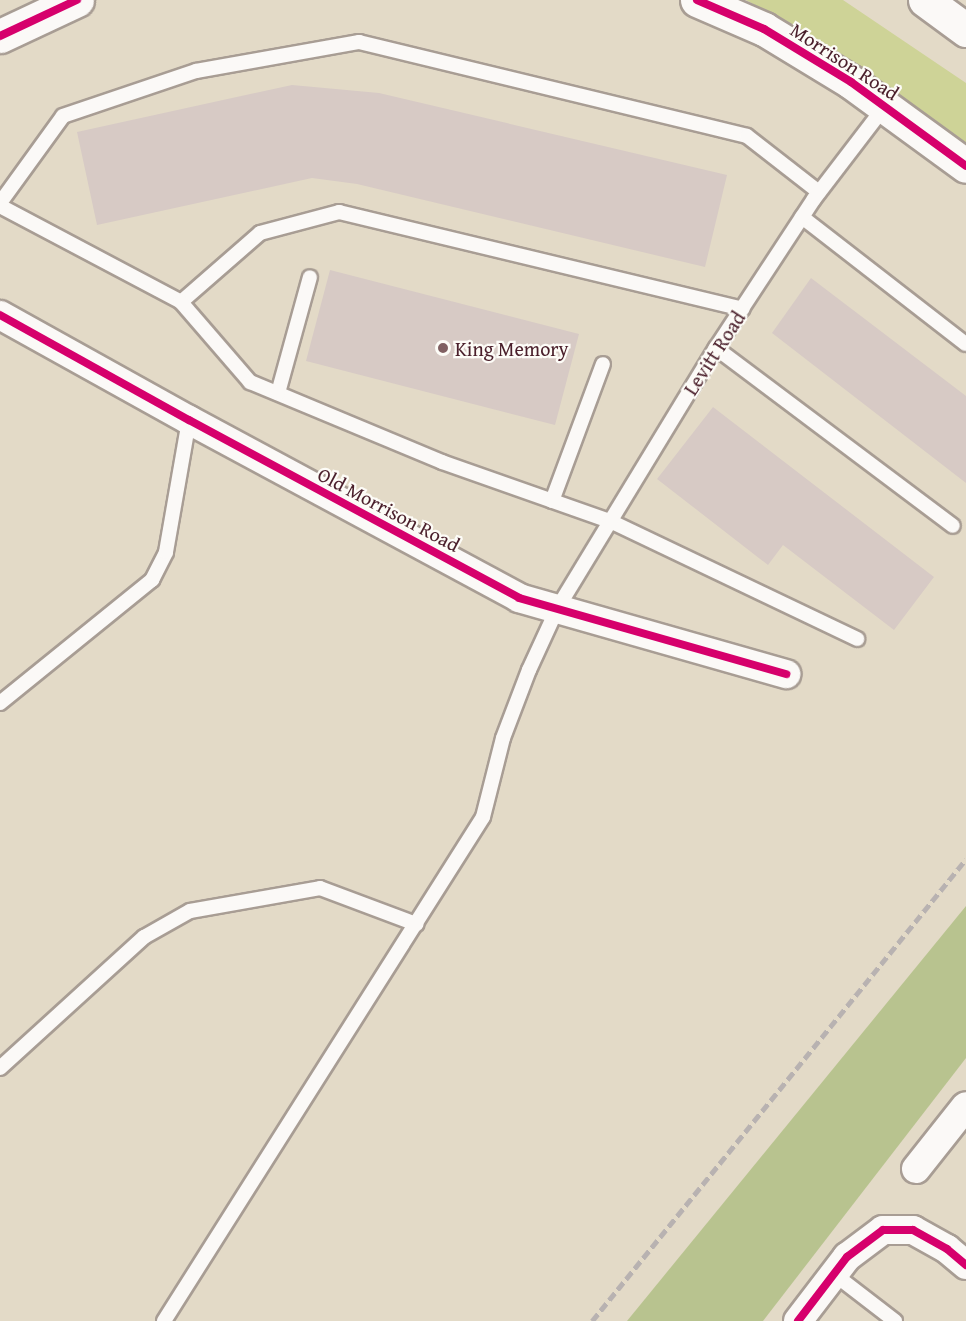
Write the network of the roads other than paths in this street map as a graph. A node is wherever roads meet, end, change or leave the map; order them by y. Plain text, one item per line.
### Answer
1 (77, 0) edge
2 (697, 0) edge
3 (926, 0) edge
4 (966, 30) edge
5 (0, 36) edge
6 (885, 106) junction
7 (966, 166) edge
8 (819, 192) junction
9 (0, 205) edge
10 (802, 217) junction
11 (310, 277) dead end
12 (181, 302) junction
13 (742, 309) junction
14 (0, 315) edge
15 (966, 344) edge
16 (716, 348) junction
17 (603, 364) dead end
18 (278, 393) junction
19 (189, 420) junction
20 (552, 501) junction
21 (610, 521) junction
22 (953, 526) dead end
23 (557, 609) junction
24 (857, 639) dead end
25 (786, 674) dead end
26 (0, 703) edge
27 (416, 924) junction
28 (0, 1068) edge
29 (966, 1106) edge
30 (916, 1169) dead end
31 (966, 1265) edge
32 (834, 1274) junction
33 (164, 1321) edge
34 (798, 1321) edge
35 (895, 1321) edge

1 - 5 main road
2 - 6 main road, Morrison Road
3 - 4 main road
6 - 7 main road, Morrison Road
6 - 8 lane, Levitt Road
8 - 9 lane
8 - 10 lane, Levitt Road
9 - 12 lane
10 - 13 lane, Levitt Road
10 - 15 lane
11 - 18 lane
12 - 13 lane
12 - 18 lane
13 - 16 lane, Levitt Road
14 - 19 street, Old Morrison Road
16 - 21 lane, Levitt Road
16 - 22 lane
17 - 20 lane
18 - 20 lane
19 - 23 street, Old Morrison Road
19 - 26 lane
20 - 21 lane
21 - 23 lane, Levitt Road
21 - 24 lane
23 - 25 street, Old Morrison Road
23 - 27 lane, Levitt Road
27 - 28 lane
27 - 33 lane, Levitt Road
29 - 30 street
31 - 32 street
32 - 34 street
32 - 35 lane

